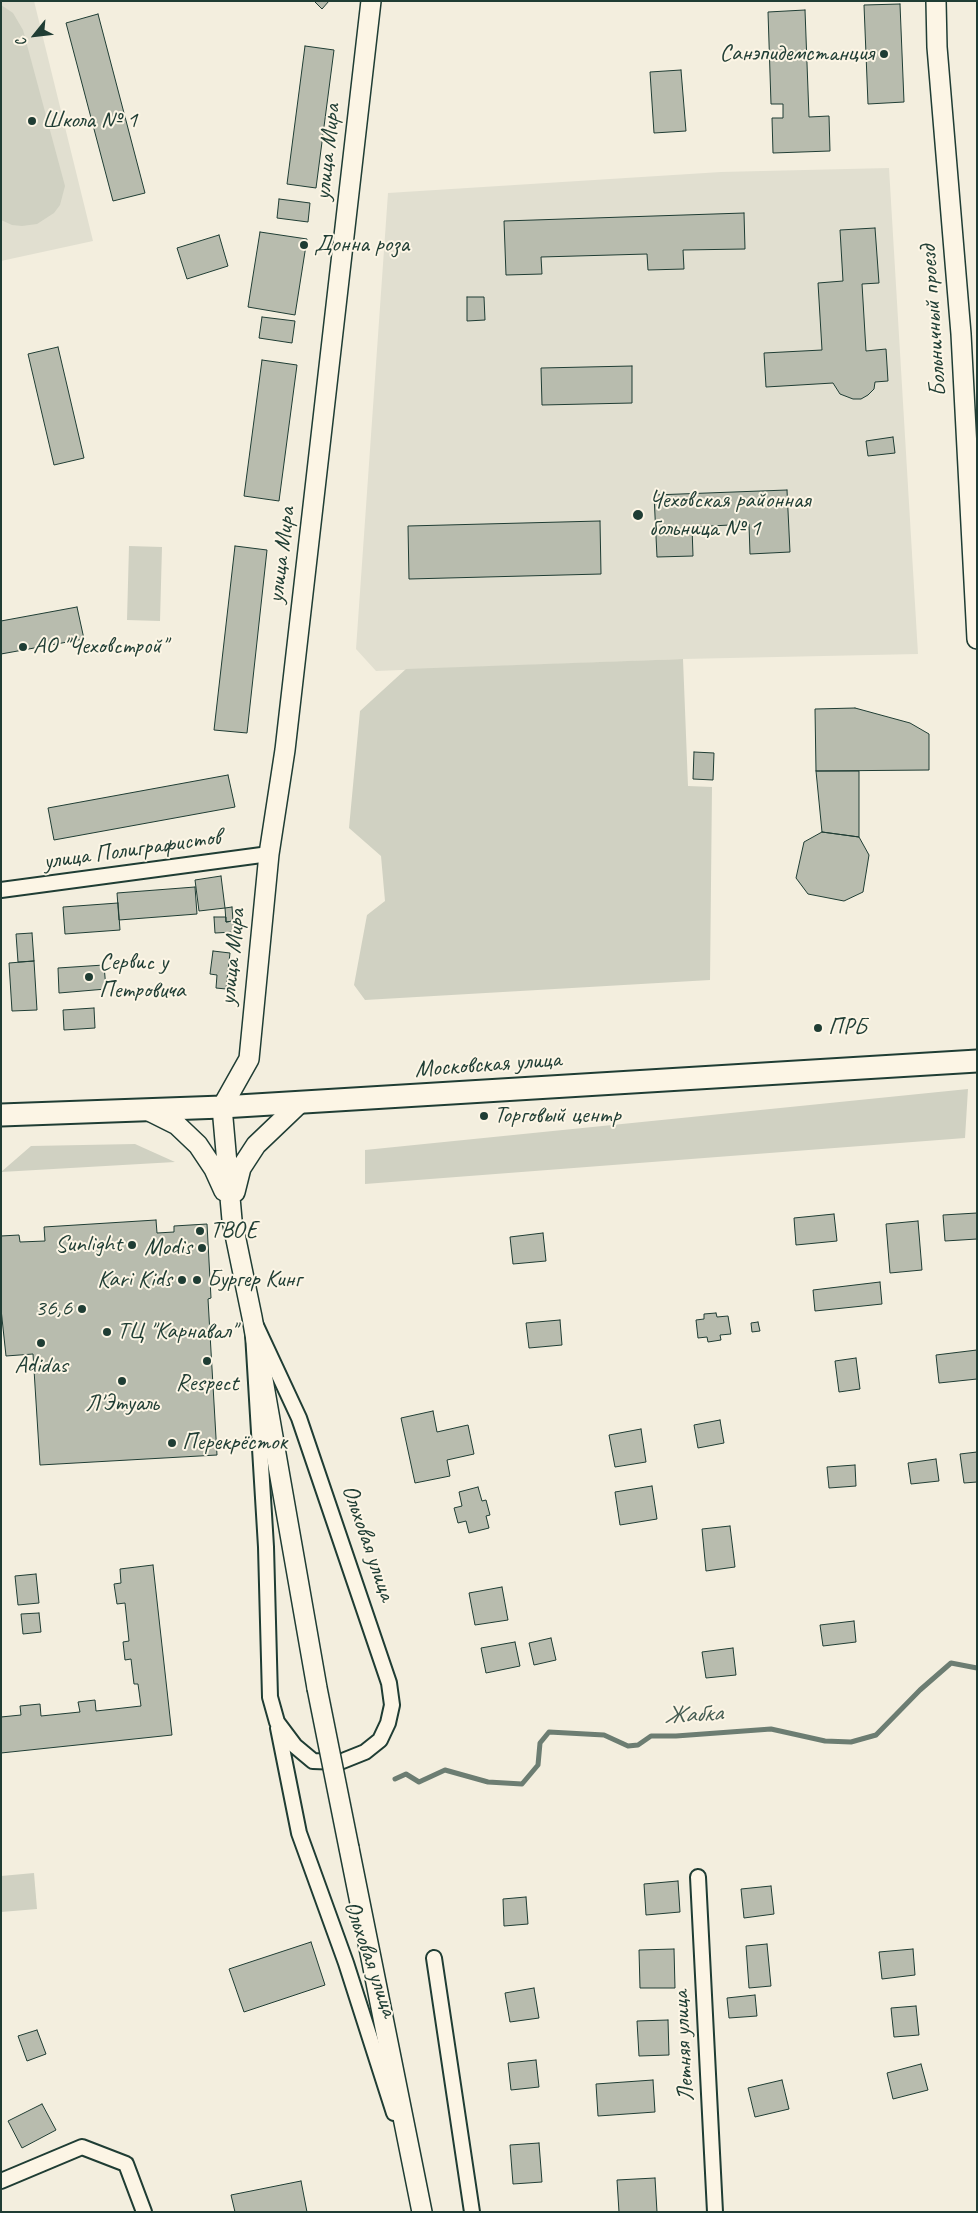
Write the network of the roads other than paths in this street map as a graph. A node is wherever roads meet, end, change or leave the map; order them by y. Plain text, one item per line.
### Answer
1 (371, 1) edge
2 (936, 1) edge
3 (977, 634) edge
4 (977, 639) edge
5 (269, 854) junction
6 (1, 890) edge
7 (977, 1061) edge
8 (300, 1103) junction
9 (222, 1107) junction
10 (147, 1110) junction
11 (1, 1115) edge
12 (231, 1208) junction
13 (252, 1316) junction
14 (277, 1722) junction
15 (698, 1877) dead end
16 (434, 1958) dead end
17 (1, 2181) edge
18 (144, 2212) edge
19 (422, 2212) edge
20 (472, 2212) edge
21 (715, 2212) edge

1 - 5 street, улица Мира
2 - 3 street, Больничный проезд
3 - 4 street, Больничный проезд
5 - 6 street, улица Полиграфистов
5 - 9 street, улица Мира
7 - 8 main road, Московская улица
8 - 9 main road, Московская улица
8 - 12 street
9 - 10 main road, Московская улица
9 - 12 street, Ольховая улица
10 - 11 main road, Московская улица
10 - 12 street
12 - 13 street, Ольховая улица
13 - 14 street, Ольховая улица
13 - 14 street, Ольховая улица
13 - 19 street, Ольховая улица, bridge
14 - 19 street, Ольховая улица
15 - 21 street, Летняя улица
16 - 20 street
17 - 18 street

